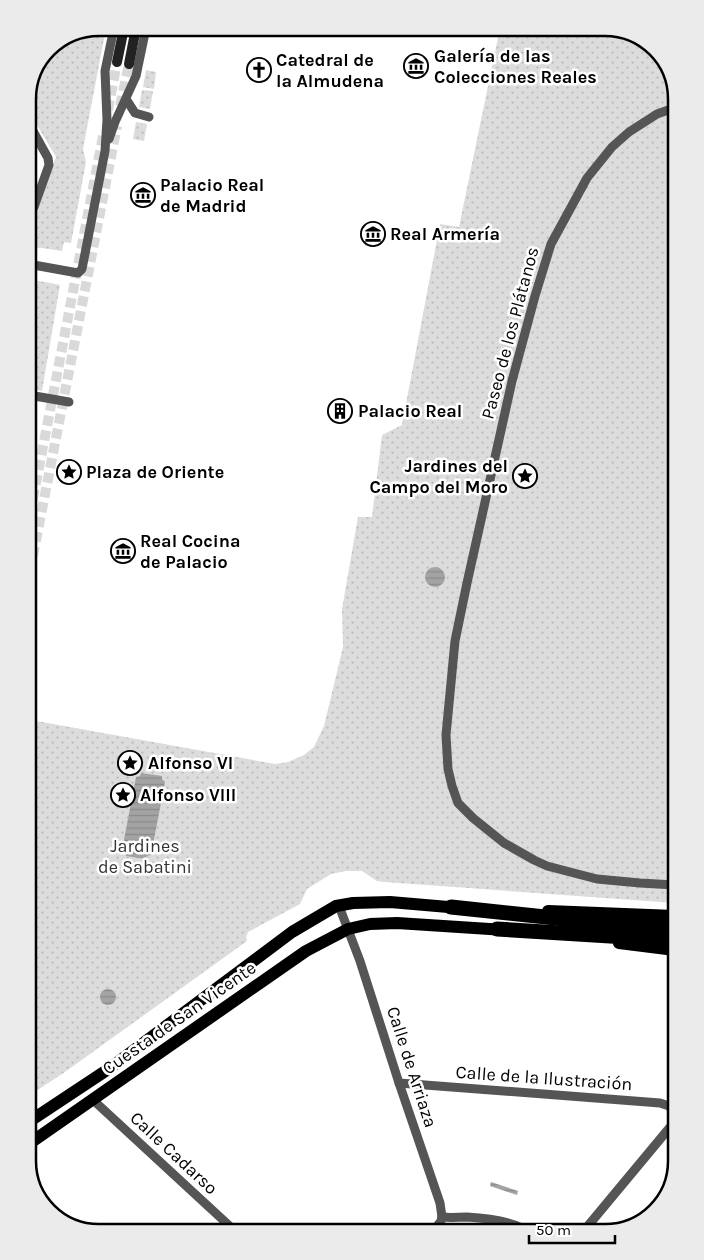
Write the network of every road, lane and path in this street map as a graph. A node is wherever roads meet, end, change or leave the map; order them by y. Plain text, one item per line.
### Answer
1 (112, 36) edge
2 (122, 36) edge
3 (134, 36) edge
4 (144, 36) edge
5 (117, 62) tunnel mouth
6 (128, 64) tunnel mouth
7 (126, 99) junction
8 (668, 110) edge
9 (149, 116) dead end
10 (36, 136) edge
11 (105, 151) junction
12 (36, 195) edge
13 (36, 265) edge
14 (36, 396) edge
15 (69, 402) dead end
16 (668, 885) edge
17 (339, 906) junction
18 (451, 908) junction
19 (668, 916) edge
20 (668, 928) edge
21 (348, 929) junction
22 (497, 929) junction
23 (668, 939) edge
24 (668, 949) edge
25 (399, 1083) junction
26 (92, 1099) junction
27 (668, 1106) edge
28 (36, 1118) edge
29 (668, 1129) edge
30 (36, 1139) edge
31 (442, 1216) junction
32 (227, 1224) edge
33 (439, 1224) edge
34 (510, 1224) edge
35 (589, 1224) edge

1 - 11 street
2 - 5 main road
3 - 6 main road
4 - 7 street
7 - 9 street
7 - 11 street
8 - 16 street, Paseo de los Plátanos
10 - 12 street
11 - 13 street
14 - 15 street
17 - 18 main road, Cuesta de San Vicente
17 - 21 street
17 - 28 main road, Cuesta de San Vicente
18 - 19 main road, Cuesta de San Vicente
18 - 20 highway
21 - 22 main road, Cuesta de San Vicente
21 - 25 street, Calle de Arriaza
21 - 26 main road, Cuesta de San Vicente
22 - 23 highway
22 - 24 main road, Cuesta de San Vicente
25 - 27 street, Calle de la Ilustración
25 - 31 street, Calle de Arriaza
26 - 30 main road, Cuesta de San Vicente
26 - 32 street, Calle Cadarso
29 - 35 street
31 - 33 street
31 - 34 street

